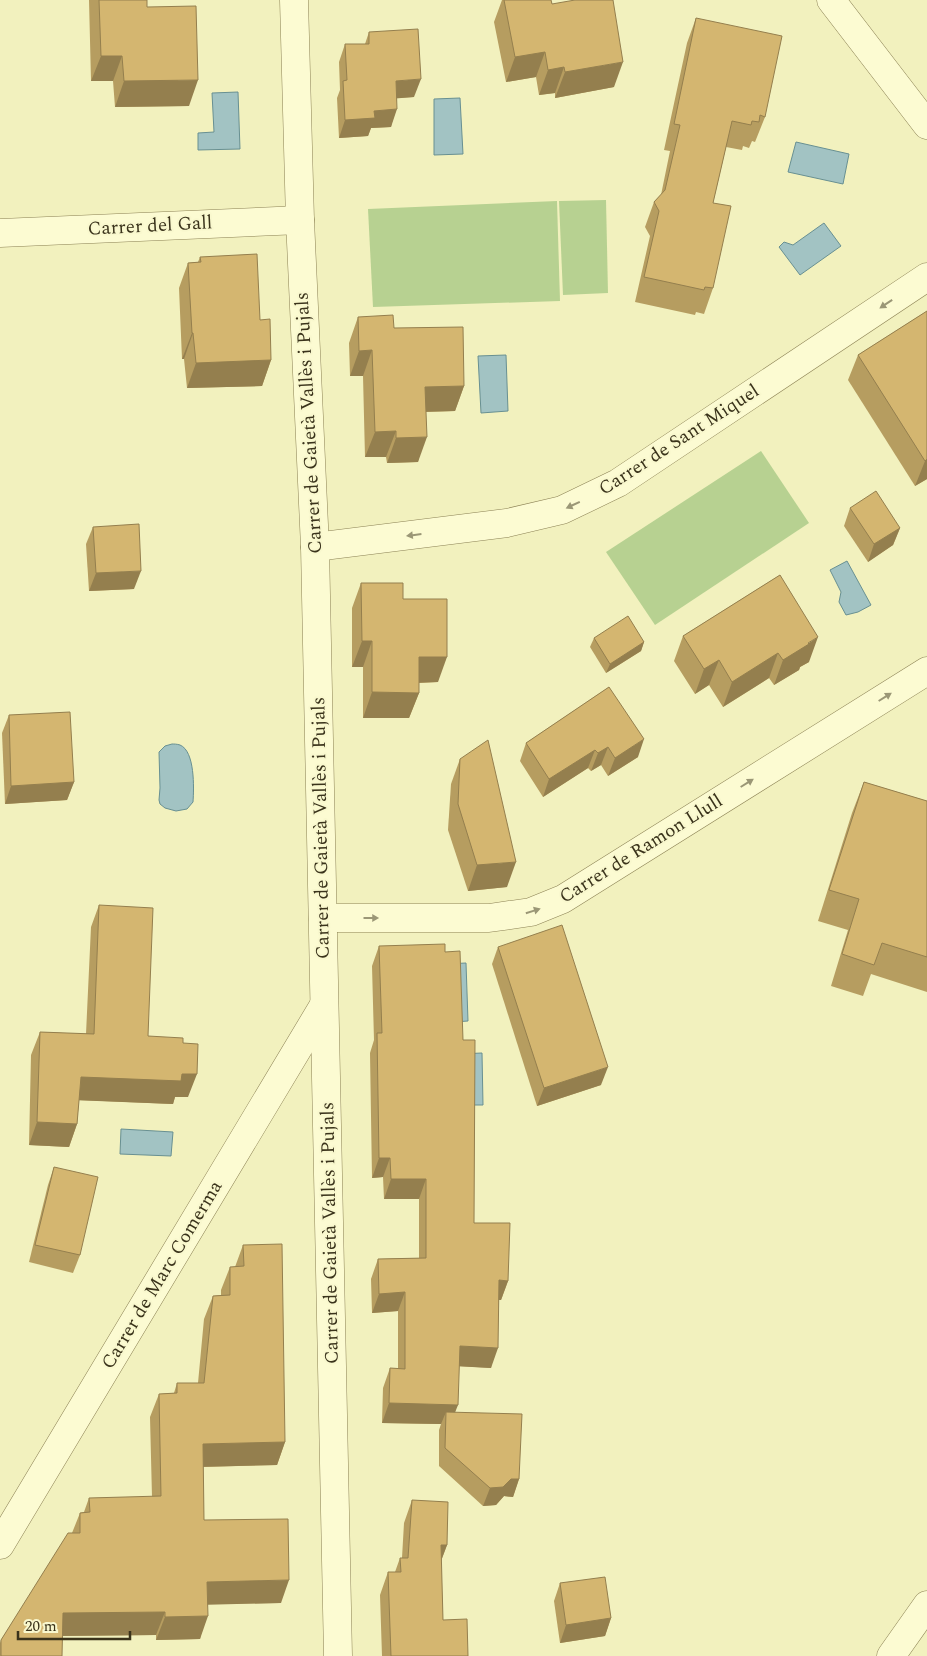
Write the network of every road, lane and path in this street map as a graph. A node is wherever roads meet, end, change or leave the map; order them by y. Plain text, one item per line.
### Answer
1 (294, 0) edge
2 (831, 0) edge
3 (927, 125) edge
4 (300, 220) junction
5 (0, 233) edge
6 (927, 277) edge
7 (315, 547) junction
8 (927, 671) edge
9 (323, 918) junction
10 (324, 1005) junction
11 (0, 1545) edge
12 (927, 1605) edge
13 (338, 1656) edge
14 (891, 1656) edge

1 - 4 street, Carrer de Gaietà Vallès i Pujals
2 - 3 street
4 - 5 street, Carrer del Gall
4 - 7 street, Carrer de Gaietà Vallès i Pujals
6 -> 7 street, Carrer de Sant Miquel
7 - 9 street, Carrer de Gaietà Vallès i Pujals
9 -> 8 street, Carrer de Ramon Llull
9 - 10 street, Carrer de Gaietà Vallès i Pujals
10 - 11 street, Carrer de Marc Comerma
10 - 13 street, Carrer de Gaietà Vallès i Pujals
12 - 14 street

